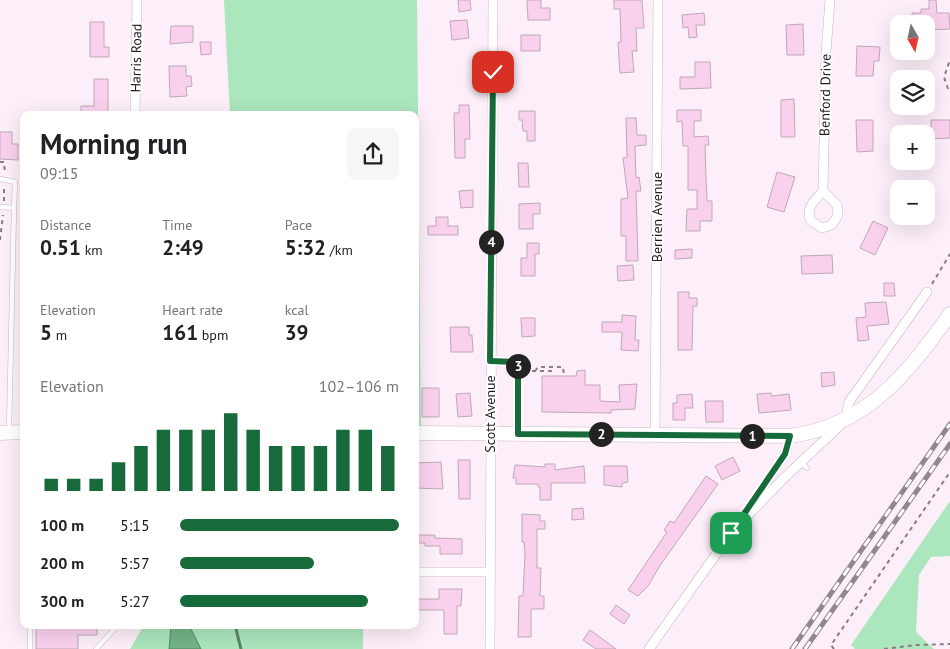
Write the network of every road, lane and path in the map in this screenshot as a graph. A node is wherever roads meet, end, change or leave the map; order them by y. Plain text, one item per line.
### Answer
1 (137, 0) edge
2 (494, 0) edge
3 (658, 0) edge
4 (830, 0) edge
5 (950, 60) edge
6 (948, 89) dead end
7 (135, 111) edge
8 (0, 179) edge
9 (823, 190) dead end
10 (0, 208) edge
11 (14, 208) junction
12 (950, 254) edge
13 (927, 292) joint
14 (950, 314) edge
15 (490, 361) junction
16 (552, 376) dead end
17 (564, 376) dead end
18 (849, 416) junction
19 (5, 432) edge
20 (20, 432) edge
21 (419, 433) edge
22 (490, 434) junction
23 (518, 434) junction
24 (655, 434) junction
25 (790, 436) junction
26 (950, 472) edge
27 (731, 533) junction
28 (419, 572) edge
29 (490, 572) junction
30 (30, 629) edge
31 (114, 629) edge
32 (950, 644) edge
33 (30, 649) edge
34 (96, 649) edge
35 (490, 649) edge
36 (650, 649) edge
37 (834, 649) edge
38 (884, 649) edge

1 - 7 street, Harris Road
2 - 15 street, Scott Avenue
3 - 24 street, Berrien Avenue
4 - 9 street, Benford Drive
5 - 6 path
8 - 11 lane
10 - 11 lane
11 - 19 lane
12 - 13 path
13 - 18 street
14 - 18 street
15 - 22 street, Scott Avenue
15 - 23 lane
16 - 17 path
18 - 25 street
18 - 27 street
19 - 20 street
21 - 22 street
22 - 23 street
22 - 29 street, Scott Avenue
23 - 24 street
24 - 25 street
25 - 27 street
26 - 37 path
27 - 36 street
28 - 29 street
29 - 35 street, Scott Avenue
30 - 33 lane
31 - 34 lane
32 - 38 path

